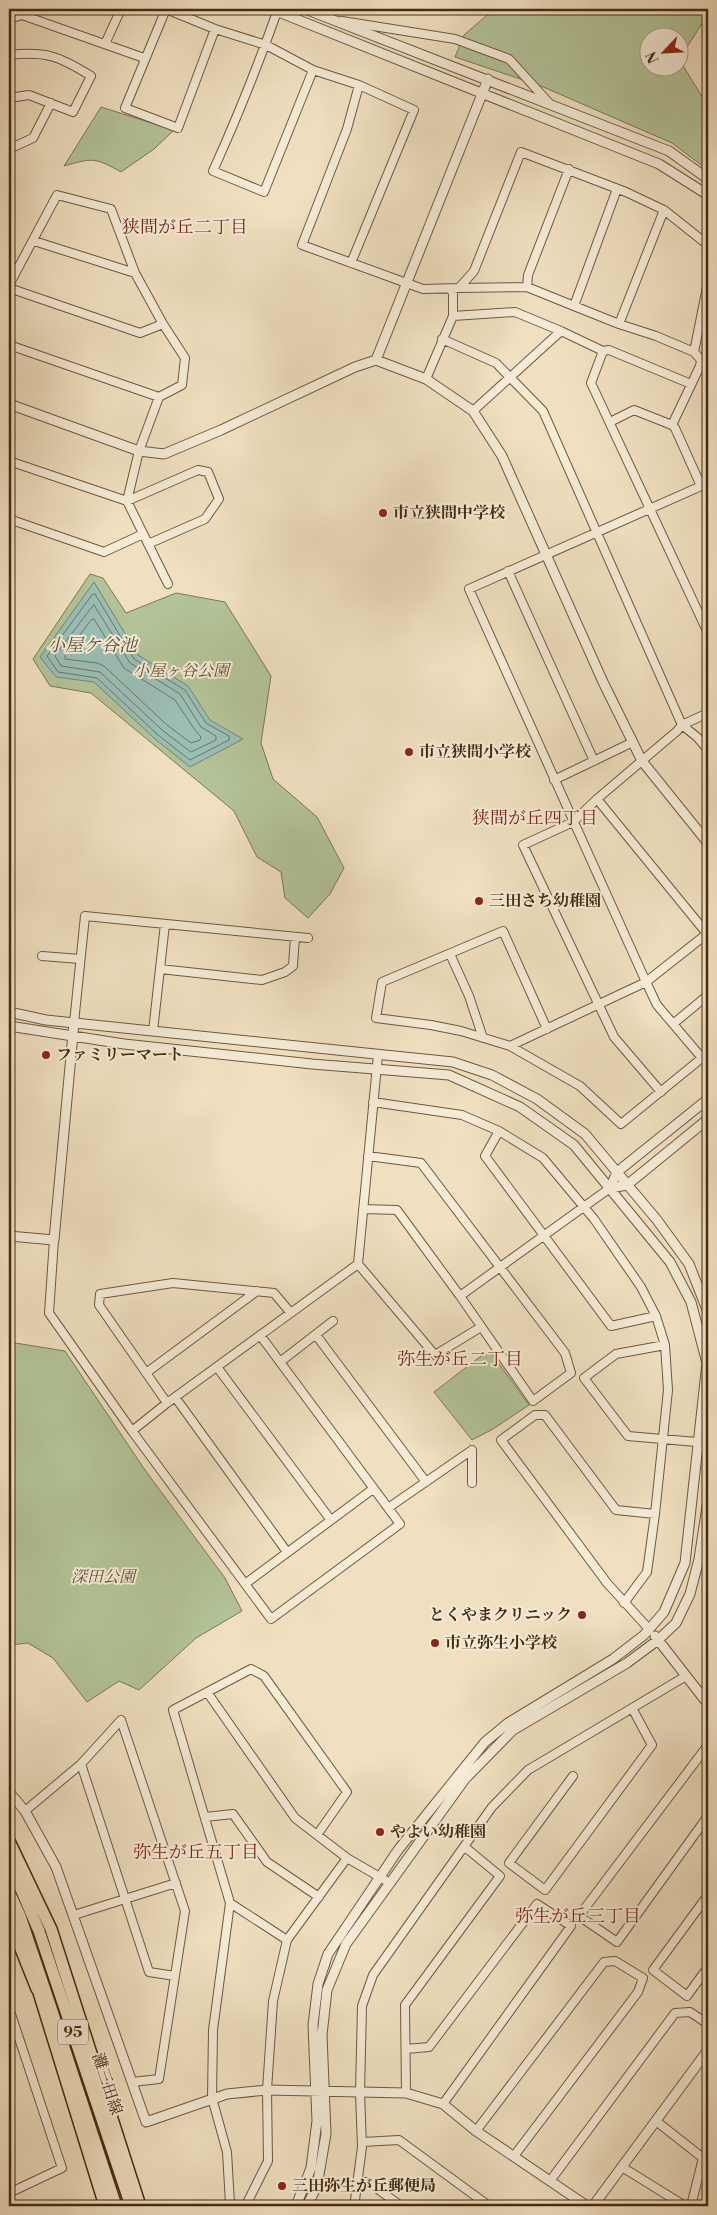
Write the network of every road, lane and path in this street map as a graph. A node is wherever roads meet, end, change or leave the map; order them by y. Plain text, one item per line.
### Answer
1 (16, 9) edge
2 (121, 9) edge
3 (305, 9) edge
4 (276, 10) edge
5 (9, 19) edge
6 (335, 20) junction
7 (215, 29) junction
8 (105, 44) junction
9 (266, 45) junction
10 (9, 55) edge
11 (144, 58) junction
12 (313, 70) junction
13 (488, 79) junction
14 (359, 85) junction
15 (483, 94) junction
16 (9, 98) edge
17 (51, 103) junction
18 (551, 105) junction
19 (9, 149) edge
20 (569, 169) junction
21 (708, 180) edge
22 (617, 188) junction
23 (708, 195) edge
24 (664, 210) junction
25 (34, 241) junction
26 (708, 245) edge
27 (351, 263) junction
28 (135, 273) junction
29 (708, 282) edge
30 (407, 283) junction
31 (9, 287) edge
32 (527, 287) junction
33 (455, 289) junction
34 (574, 306) junction
35 (453, 316) junction
36 (162, 324) junction
37 (619, 324) junction
38 (561, 331) junction
39 (442, 340) junction
40 (9, 345) edge
41 (603, 351) junction
42 (694, 352) junction
43 (376, 360) junction
44 (511, 377) junction
45 (426, 379) junction
46 (691, 384) junction
47 (159, 397) junction
48 (9, 404) edge
49 (473, 411) junction
50 (610, 422) junction
51 (672, 426) junction
52 (139, 451) junction
53 (9, 461) edge
54 (705, 485) edge
55 (127, 501) junction
56 (650, 509) junction
57 (9, 518) edge
58 (596, 532) junction
59 (143, 534) junction
60 (148, 544) junction
61 (546, 554) junction
62 (508, 571) junction
63 (168, 584) dead end
64 (708, 632) edge
65 (708, 712) edge
66 (682, 725) junction
67 (633, 742) junction
68 (708, 750) edge
69 (642, 760) junction
70 (594, 761) junction
71 (554, 780) junction
72 (597, 799) junction
73 (573, 822) junction
74 (708, 844) edge
75 (165, 924) junction
76 (708, 934) edge
77 (295, 937) junction
78 (308, 938) dead end
79 (450, 954) junction
80 (42, 956) dead end
81 (80, 959) junction
82 (160, 969) junction
83 (646, 982) junction
84 (708, 995) edge
85 (598, 1005) junction
86 (9, 1012) edge
87 (74, 1023) junction
88 (673, 1024) junction
89 (9, 1026) edge
90 (547, 1029) junction
91 (153, 1031) junction
92 (71, 1037) junction
93 (483, 1038) junction
94 (510, 1046) junction
95 (375, 1055) junction
96 (705, 1056) edge
97 (373, 1069) junction
98 (661, 1092) junction
99 (708, 1099) edge
100 (373, 1102) junction
101 (708, 1118) edge
102 (499, 1131) junction
103 (368, 1156) junction
104 (616, 1172) junction
105 (627, 1185) junction
106 (610, 1188) junction
107 (584, 1207) junction
108 (363, 1209) junction
109 (9, 1236) edge
110 (544, 1237) junction
111 (54, 1240) junction
112 (358, 1264) junction
113 (499, 1268) junction
114 (258, 1290) junction
115 (460, 1296) junction
116 (290, 1312) junction
117 (708, 1312) edge
118 (656, 1316) junction
119 (333, 1321) dead end
120 (481, 1327) junction
121 (260, 1335) junction
122 (316, 1335) junction
123 (665, 1345) junction
124 (280, 1362) junction
125 (217, 1367) junction
126 (146, 1372) junction
127 (175, 1397) junction
128 (167, 1403) junction
129 (132, 1431) junction
130 (663, 1440) junction
131 (704, 1443) edge
132 (426, 1482) junction
133 (472, 1483) dead end
134 (373, 1489) junction
135 (708, 1500) edge
136 (388, 1508) junction
137 (655, 1514) junction
138 (330, 1519) junction
139 (286, 1552) junction
140 (245, 1584) junction
141 (624, 1603) junction
142 (649, 1629) junction
143 (658, 1640) junction
144 (686, 1676) junction
145 (207, 1692) junction
146 (708, 1704) edge
147 (632, 1708) junction
148 (708, 1745) edge
149 (81, 1764) junction
150 (573, 1776) dead end
151 (9, 1792) edge
152 (25, 1811) junction
153 (708, 1816) edge
154 (205, 1817) junction
155 (317, 1835) junction
156 (9, 1841) edge
157 (465, 1847) junction
158 (347, 1858) junction
159 (9, 1861) edge
160 (380, 1877) junction
161 (176, 1883) junction
162 (390, 1883) junction
163 (9, 1892) edge
164 (708, 1894) edge
165 (318, 1897) junction
166 (126, 1900) junction
167 (230, 1903) junction
168 (74, 1916) junction
169 (14, 1918) edge
170 (39, 1931) junction
171 (287, 1940) junction
172 (708, 1967) edge
173 (175, 1976) junction
174 (9, 2008) edge
175 (708, 2024) edge
176 (81, 2026) junction
177 (406, 2049) junction
178 (708, 2050) edge
179 (132, 2082) junction
180 (267, 2090) junction
181 (314, 2091) junction
182 (325, 2091) junction
183 (360, 2093) junction
184 (406, 2093) junction
185 (212, 2098) junction
186 (444, 2104) junction
187 (656, 2121) junction
188 (476, 2131) junction
189 (362, 2142) junction
190 (514, 2156) junction
191 (622, 2167) junction
192 (550, 2181) junction
193 (358, 2182) junction
194 (9, 2193) edge
195 (105, 2206) edge
196 (116, 2206) edge
197 (130, 2206) edge
198 (140, 2206) edge
199 (235, 2206) edge
200 (241, 2206) edge
201 (296, 2206) edge
202 (307, 2206) edge
203 (352, 2206) edge
204 (402, 2206) edge
205 (489, 2206) edge
206 (587, 2206) edge
207 (593, 2206) edge
208 (685, 2206) edge
209 (691, 2206) edge

1 - 5 street
2 - 8 street
3 - 6 street
4 - 9 street
4 - 15 street
5 - 8 street
6 - 13 street
6 - 18 street
7 - 9 street
7 - 11 street
7 - 11 street
8 - 11 street
9 - 12 street
9 - 12 street
10 - 17 street
12 - 14 street
13 - 15 street
13 - 18 street
14 - 27 street
14 - 27 street
15 - 23 street
15 - 30 street
16 - 17 street
17 - 19 street
18 - 21 street
20 - 22 street
20 - 32 street
20 - 33 street
22 - 24 street
22 - 34 street
24 - 26 street
24 - 37 street
25 - 28 street
25 - 28 street
25 - 31 street
27 - 30 street
28 - 36 street
29 - 42 street
30 - 33 street
30 - 43 street
31 - 36 street
32 - 33 street
32 - 34 street
33 - 35 street
34 - 37 street
35 - 38 street
35 - 39 street
36 - 47 street
37 - 42 street
38 - 41 street
38 - 44 street
39 - 44 street
39 - 45 street
40 - 47 street
41 - 46 street
41 - 50 street
42 - 46 street
43 - 45 street
43 - 52 street
44 - 49 street
44 - 58 street
45 - 49 street
46 - 51 street
47 - 52 street
48 - 52 street
49 - 61 street
50 - 51 street
50 - 56 street
51 - 54 street
52 - 55 street
53 - 55 street
54 - 56 street
55 - 59 street
55 - 60 street
56 - 58 street
56 - 64 street
57 - 59 street
58 - 61 street
58 - 66 street
59 - 60 street
60 - 63 street
61 - 62 street
61 - 67 street
62 - 70 street
62 - 71 street
65 - 66 street
66 - 68 street
66 - 69 street
67 - 69 street
67 - 70 street
69 - 72 street
69 - 74 street
70 - 71 street
71 - 73 street
72 - 73 street
72 - 76 street
73 - 83 street
73 - 85 street
75 - 77 street
75 - 81 street
75 - 82 street
76 - 83 street
77 - 78 street
77 - 82 street
79 - 90 street
79 - 93 street
79 - 93 street
80 - 81 street
81 - 87 street
82 - 91 street
83 - 85 street
83 - 88 street
84 - 88 street
85 - 90 street
85 - 98 street
86 - 87 street
87 - 91 street
87 - 92 street
88 - 96 street
89 - 92 street
90 - 94 street
91 - 95 street
92 - 97 street
92 - 111 street
93 - 94 street
94 - 98 street
95 - 97 street
95 - 104 street
96 - 98 street
97 - 100 street
97 - 106 street
99 - 104 street
100 - 102 street
100 - 103 street
101 - 105 street
102 - 107 street
102 - 110 street
103 - 108 street
103 - 113 street
104 - 105 street
104 - 106 street
105 - 106 street
105 - 117 street
106 - 107 street
106 - 131 street
107 - 110 street
107 - 118 street
108 - 112 street
108 - 115 street
109 - 111 street
110 - 113 street
110 - 118 street
111 - 129 street
112 - 116 street
112 - 120 street
113 - 115 street
113 - 120 street
114 - 116 street
114 - 126 street
114 - 126 street
115 - 120 street
116 - 121 street
118 - 123 street
119 - 122 street
121 - 124 street
121 - 125 street
122 - 124 street
122 - 132 street
123 - 130 street
123 - 130 street
124 - 134 street
125 - 127 street
125 - 138 street
126 - 128 street
127 - 128 street
127 - 139 street
128 - 129 street
129 - 140 street
130 - 131 street
130 - 137 street
131 - 142 street
132 - 133 street
132 - 136 street
134 - 136 street
134 - 138 street
135 - 143 street
136 - 140 street
137 - 141 street
137 - 141 street
138 - 139 street
139 - 140 street
141 - 142 street
142 - 143 street
142 - 160 street
143 - 144 street
143 - 162 street
144 - 146 street
144 - 147 street
145 - 154 street
145 - 155 street
145 - 155 street
147 - 150 street
147 - 157 street
148 - 153 street
149 - 152 street
149 - 161 street
149 - 166 street
151 - 152 street
152 - 168 street
154 - 165 street
154 - 167 street
155 - 158 street
156 - 176 main road, 95
157 - 177 street
157 - 183 street
158 - 160 street
158 - 165 street
159 - 170 main road, 灘三田線 / 95
160 - 162 street
160 - 181 street
161 - 166 street
161 - 173 street
162 - 182 street
163 - 169 main road, 灘三田線 / 95
164 - 172 street
165 - 171 street
166 - 168 street
166 - 173 street
167 - 171 street
167 - 185 street
168 - 179 street
169 - 195 main road, 95
169 - 196 main road, 灘三田線 / 95
170 - 176 main road, 95
170 - 197 main road, 灘三田線 / 95
171 - 180 street
173 - 179 street
174 - 194 street
175 - 192 street
176 - 198 main road, 95
177 - 184 street
177 - 186 street
178 - 187 street
179 - 185 street
180 - 181 street
180 - 185 street
180 - 200 street
181 - 182 street
181 - 201 street
182 - 183 street
182 - 202 street
183 - 184 street
183 - 189 street
184 - 186 street
185 - 199 street
186 - 188 street
187 - 191 street
187 - 209 street
188 - 190 street
188 - 190 street
189 - 193 street
189 - 205 street
190 - 192 street
191 - 207 street
191 - 208 street
192 - 206 street
193 - 203 street
193 - 204 street

